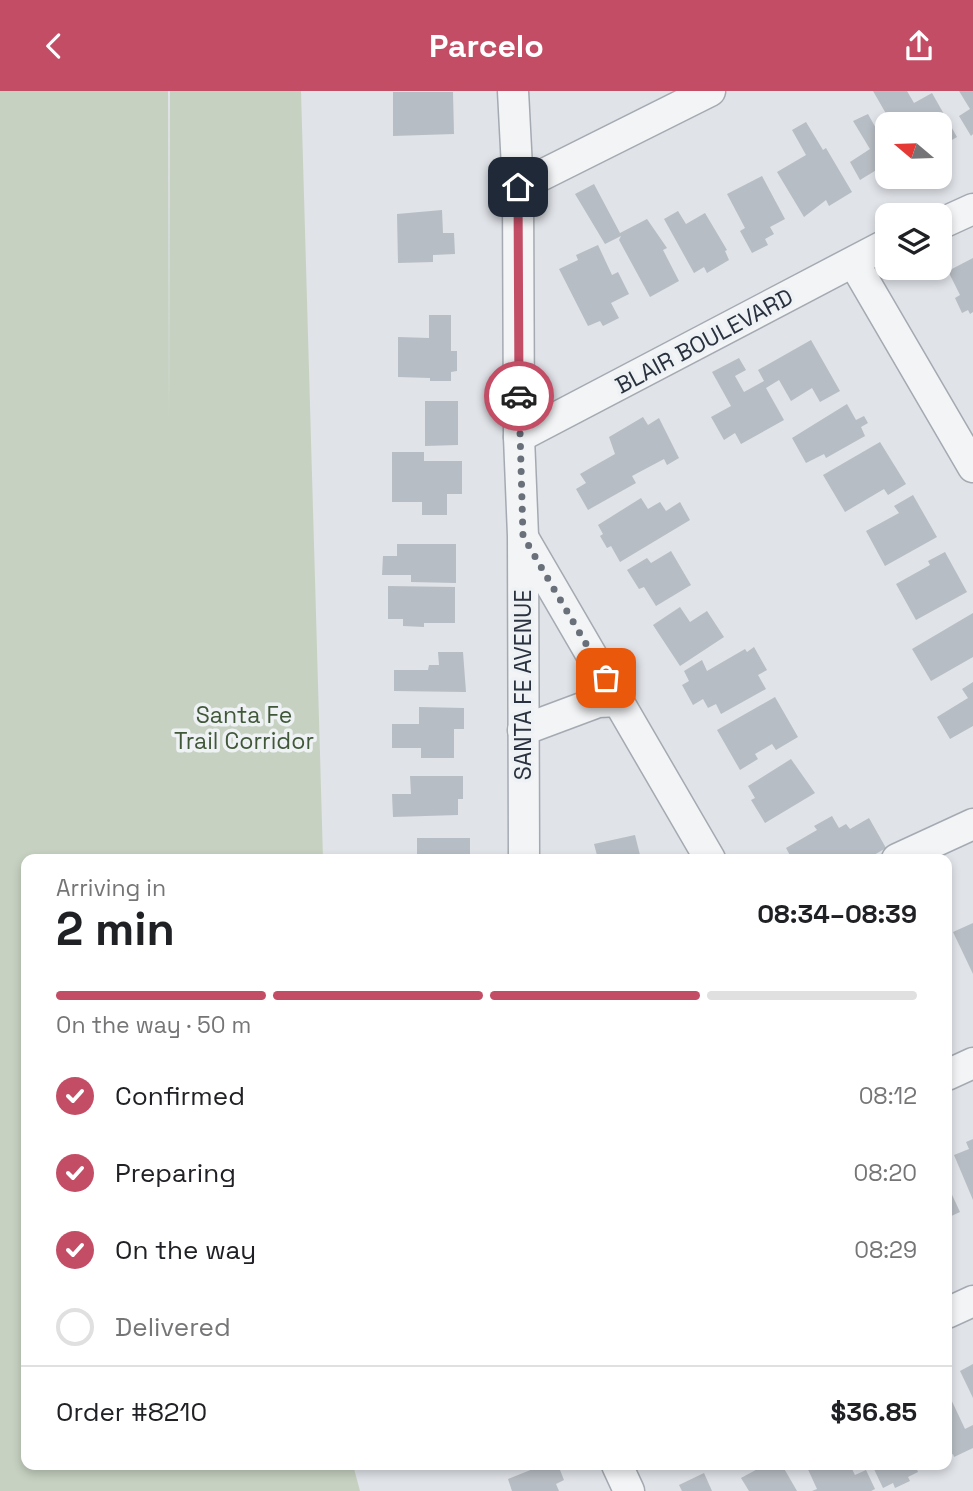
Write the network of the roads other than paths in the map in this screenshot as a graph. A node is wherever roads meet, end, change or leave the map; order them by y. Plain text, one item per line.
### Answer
1 (513, 91) edge
2 (710, 91) edge
3 (518, 187) junction
4 (973, 209) edge
5 (952, 219) edge
6 (875, 251) edge
7 (854, 263) junction
8 (519, 437) junction
9 (973, 467) edge
10 (523, 536) junction
11 (619, 701) junction
12 (523, 730) junction
13 (973, 824) edge
14 (524, 854) edge
15 (707, 854) edge
16 (908, 854) edge
17 (973, 1063) edge
18 (952, 1073) edge
19 (973, 1301) edge
20 (952, 1311) edge

1 - 3 street, SANTA FE AVENUE
2 - 3 street
3 - 8 street, SANTA FE AVENUE
4 - 5 street
6 - 7 street, BLAIR BOULEVARD
7 - 8 street, BLAIR BOULEVARD
7 - 9 street
8 - 10 street, SANTA FE AVENUE
10 - 11 street
10 - 12 street, SANTA FE AVENUE
11 - 12 street
11 - 15 street
12 - 14 street, SANTA FE AVENUE
13 - 16 street
17 - 18 street
19 - 20 street

